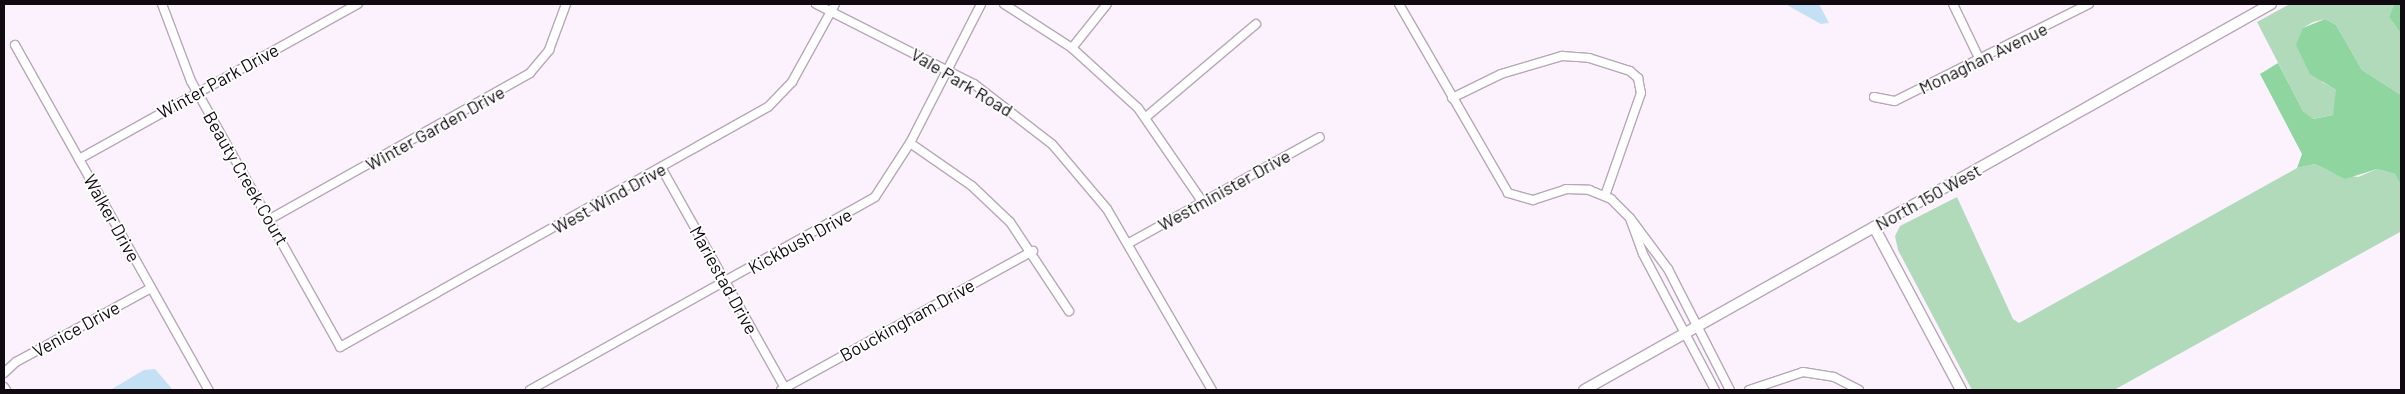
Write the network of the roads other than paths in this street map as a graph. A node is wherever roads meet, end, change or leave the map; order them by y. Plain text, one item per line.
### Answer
1 (162, 4) edge
2 (358, 4) edge
3 (566, 4) edge
4 (816, 4) edge
5 (981, 4) edge
6 (1004, 4) edge
7 (1107, 4) edge
8 (1399, 4) edge
9 (1953, 4) edge
10 (2089, 4) edge
11 (2271, 4) edge
12 (833, 7) edge
13 (1256, 24) dead end
14 (15, 45) dead end
15 (1072, 48) junction
16 (1980, 60) junction
17 (947, 70) junction
18 (197, 92) junction
19 (1874, 97) dead end
20 (1452, 98) junction
21 (1146, 117) junction
22 (1320, 137) dead end
23 (910, 143) junction
24 (79, 159) junction
25 (662, 169) junction
26 (1605, 196) junction
27 (1202, 202) junction
28 (1630, 218) junction
29 (270, 219) junction
30 (1874, 227) junction
31 (1129, 243) junction
32 (1033, 251) junction
33 (726, 282) junction
34 (151, 288) junction
35 (1069, 311) dead end
36 (1699, 325) junction
37 (1684, 333) junction
38 (340, 347) joint
39 (4, 373) edge
40 (4, 387) edge
41 (784, 389) edge
42 (6, 390) edge
43 (209, 390) edge
44 (530, 390) edge
45 (1212, 390) edge
46 (1584, 390) edge
47 (1715, 390) edge
48 (1730, 390) edge
49 (1749, 390) edge
50 (1859, 390) edge
51 (1960, 390) edge

1 - 18 street, Beauty Creek Court
2 - 18 street, Winter Park Drive
3 - 29 street, Winter Garden Drive
4 - 12 street, Vale Park Road
5 - 17 street, Kickbush Drive
6 - 15 street
7 - 15 street
8 - 20 street
9 - 16 street
10 - 16 street, Monaghan Avenue
11 - 30 street, North 150 West
12 - 17 street, Vale Park Road
12 - 25 street, West Wind Drive
13 - 21 street
14 - 24 street, Walker Drive
15 - 21 street
16 - 19 street, Monaghan Avenue
17 - 23 street, Kickbush Drive
17 - 31 street, Vale Park Road
18 - 24 street, Winter Park Drive
18 - 29 street, Beauty Creek Court
20 - 26 street
20 - 26 street
21 - 27 street
22 - 27 street, Westminister Drive
23 - 32 street
23 - 33 street, Kickbush Drive
24 - 34 street, Walker Drive
25 - 33 street, Mariestad Drive
25 - 38 street, West Wind Drive
26 - 28 street
27 - 31 street, Westminister Drive
28 - 36 street
28 - 37 street
29 - 38 street, Beauty Creek Court
30 - 36 street, North 150 West
30 - 51 street
31 - 45 street, Vale Park Road
32 - 35 street
32 - 41 street, Bouckingham Drive
33 - 41 street, Mariestad Drive
33 - 44 street, Kickbush Drive
34 - 39 street, Venice Drive
34 - 43 street, Walker Drive
36 - 37 street, North 150 West
36 - 48 street
37 - 46 street, North 150 West
37 - 47 street
40 - 42 street
49 - 50 street

